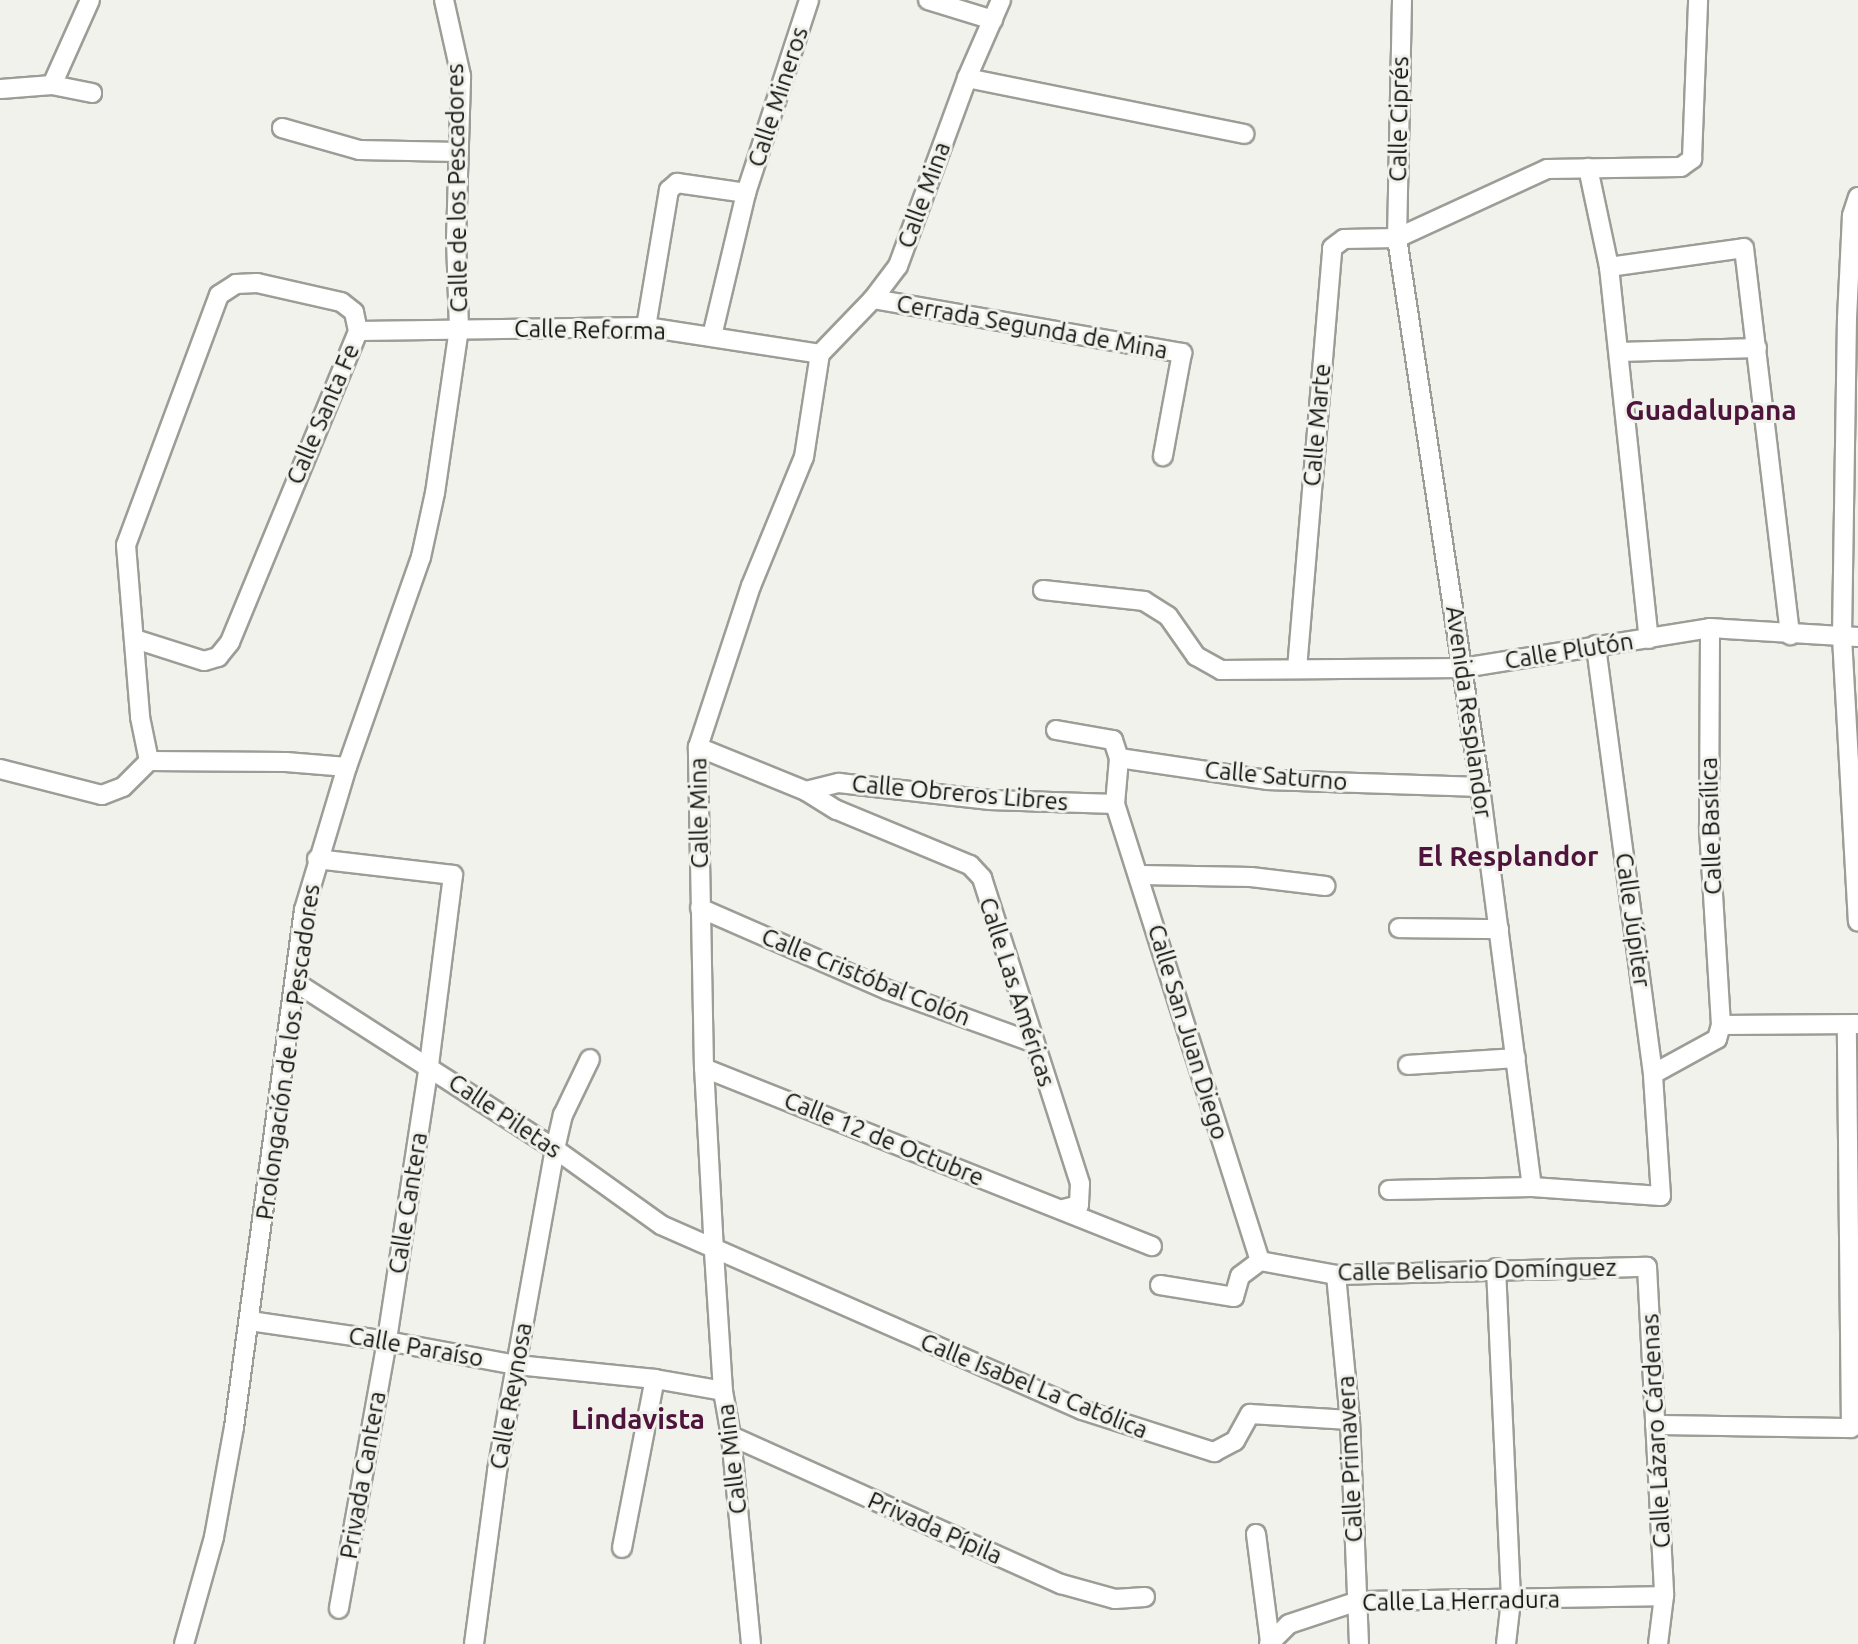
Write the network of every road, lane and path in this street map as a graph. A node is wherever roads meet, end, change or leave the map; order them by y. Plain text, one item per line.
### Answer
1 (90, 0) edge
2 (444, 0) edge
3 (809, 0) edge
4 (928, 0) edge
5 (1001, 0) edge
6 (1402, 0) edge
7 (1698, 0) edge
8 (993, 20) junction
9 (967, 78) junction
10 (52, 85) junction
11 (1, 89) edge
12 (92, 93) dead end
13 (282, 128) dead end
14 (1244, 134) dead end
15 (459, 152) junction
16 (1588, 168) junction
17 (746, 193) junction
18 (1858, 197) edge
19 (1397, 238) junction
20 (1609, 267) junction
21 (873, 299) junction
22 (646, 327) junction
23 (459, 329) junction
24 (358, 331) junction
25 (712, 336) junction
26 (1757, 348) junction
27 (1619, 352) junction
28 (820, 354) junction
29 (1163, 456) dead end
30 (1043, 590) dead end
31 (1710, 628) junction
32 (1790, 635) junction
33 (1850, 637) edge
34 (135, 639) junction
35 (1649, 639) junction
36 (1596, 645) junction
37 (1463, 668) junction
38 (1297, 669) junction
39 (1056, 730) dead end
40 (698, 747) junction
41 (1119, 758) junction
42 (149, 761) junction
43 (347, 767) junction
44 (0, 769) edge
45 (1480, 787) junction
46 (806, 791) junction
47 (1115, 804) junction
48 (317, 859) junction
49 (1140, 875) junction
50 (1325, 886) dead end
51 (700, 908) junction
52 (1858, 922) edge
53 (1399, 928) dead end
54 (1499, 929) junction
55 (295, 982) junction
56 (1853, 1024) edge
57 (1721, 1025) junction
58 (1032, 1042) junction
59 (1516, 1058) junction
60 (590, 1059) dead end
61 (429, 1065) junction
62 (1408, 1065) dead end
63 (704, 1068) junction
64 (1653, 1074) junction
65 (555, 1149) junction
66 (1532, 1187) junction
67 (1389, 1190) dead end
68 (1063, 1209) junction
69 (1152, 1246) dead end
70 (714, 1251) junction
71 (1260, 1261) junction
72 (1647, 1267) joint
73 (1496, 1268) junction
74 (1336, 1275) junction
75 (1160, 1285) dead end
76 (250, 1321) junction
77 (387, 1341) junction
78 (517, 1365) junction
79 (655, 1379) junction
80 (723, 1391) junction
81 (1350, 1420) junction
82 (1655, 1425) junction
83 (731, 1436) junction
84 (1256, 1534) dead end
85 (622, 1548) dead end
86 (1664, 1596) junction
87 (1145, 1597) dead end
88 (1511, 1600) junction
89 (1358, 1601) junction
90 (339, 1609) dead end
91 (1269, 1643) edge
92 (184, 1644) edge
93 (474, 1644) edge
94 (751, 1644) edge
95 (1359, 1644) edge
96 (1506, 1644) edge
97 (1658, 1644) edge

1 - 10 street
2 - 15 street, Calle de los Pescadores
3 - 17 street, Calle Mineros
4 - 8 street
5 - 8 street, Calle Mina
6 - 19 street, Calle Ciprés
7 - 16 street
8 - 9 street, Calle Mina
9 - 14 street
9 - 21 street, Calle Mina
10 - 11 street
10 - 12 street
13 - 15 street
15 - 23 street, Calle de los Pescadores
16 - 19 street
16 - 20 street
17 - 22 street
17 - 25 street, Calle Mineros
18 - 33 street
19 - 37 street, Avenida Resplandor
19 - 38 street, Calle Marte
20 - 26 street
20 - 27 street
21 - 28 street, Calle Mina
21 - 29 street, Cerrada Segunda de Mina
22 - 23 street, Calle Reforma
22 - 25 street, Calle Reforma
23 - 24 street, Calle Reforma
23 - 43 street, Prolongación de los Pescadores
24 - 34 street, Calle Santa Fe
24 - 34 street, Calle Santa Fe
25 - 28 street, Calle Reforma
26 - 27 street
26 - 32 street
27 - 35 street
28 - 40 street, Calle Mina
30 - 38 street, Calle Plutón
31 - 32 street, Calle Plutón
31 - 35 street, Calle Plutón
31 - 57 street, Calle Basílica
32 - 33 street, Calle Plutón
33 - 52 street
34 - 42 street
35 - 36 street, Calle Plutón
36 - 37 street, Calle Plutón
36 - 64 street, Calle Júpiter
37 - 38 street, Calle Plutón
37 - 45 street, Avenida Resplandor
39 - 41 street
40 - 46 street, Calle Las Américas
40 - 51 street, Calle Mina
41 - 45 street, Calle Saturno
41 - 47 street
42 - 43 street
42 - 44 street
43 - 48 street, Prolongación de los Pescadores
45 - 54 street, Avenida Resplandor
46 - 47 street, Calle Obreros Libres
46 - 58 street, Calle Las Américas
47 - 49 street, Calle San Juan Diego
48 - 55 street, Prolongación de los Pescadores
48 - 61 street
49 - 50 street
49 - 71 street, Calle San Juan Diego
51 - 58 street, Calle Cristóbal Colón
51 - 63 street, Calle Mina
53 - 54 street
54 - 59 street, Avenida Resplandor
55 - 61 street, Calle Piletas
55 - 76 street, Prolongación de los Pescadores
56 - 57 street
56 - 82 street
57 - 64 street
58 - 68 street, Calle Las Américas
59 - 62 street
59 - 66 street, Avenida Resplandor
60 - 65 street, Calle Reynosa
61 - 65 street, Calle Piletas
61 - 77 street, Calle Cantera
63 - 68 street, Calle 12 de Octubre
63 - 70 street, Calle Mina
64 - 66 street, Calle Júpiter
65 - 70 street, Calle Piletas
65 - 78 street, Calle Reynosa
66 - 67 street
68 - 69 street, Calle 12 de Octubre
70 - 80 street, Calle Mina
70 - 81 street, Calle Isabel La Católica
71 - 74 street, Calle Belisario Domínguez
71 - 75 street
72 - 73 street, Calle Belisario Domínguez
72 - 82 street, Calle Lázaro Cárdenas
73 - 74 street, Calle Belisario Domínguez
73 - 88 street
74 - 81 street, Calle Primavera
76 - 77 street, Calle Paraíso
76 - 92 street, Prolongación de los Pescadores
77 - 78 street, Calle Paraíso
77 - 90 street, Privada Cantera
78 - 79 street, Calle Paraíso
78 - 93 street, Calle Reynosa
79 - 80 street, Calle Paraíso
79 - 85 street
80 - 83 street, Calle Mina
81 - 89 street, Calle Primavera
82 - 86 street, Calle Lázaro Cárdenas
83 - 87 street, Privada Pípila
83 - 94 street, Calle Mina
84 - 91 street
86 - 88 street, Calle La Herradura
86 - 97 street, Calle Lázaro Cárdenas
88 - 89 street, Calle La Herradura
88 - 96 street
89 - 91 street, Calle La Herradura
89 - 95 street, Calle Primavera

